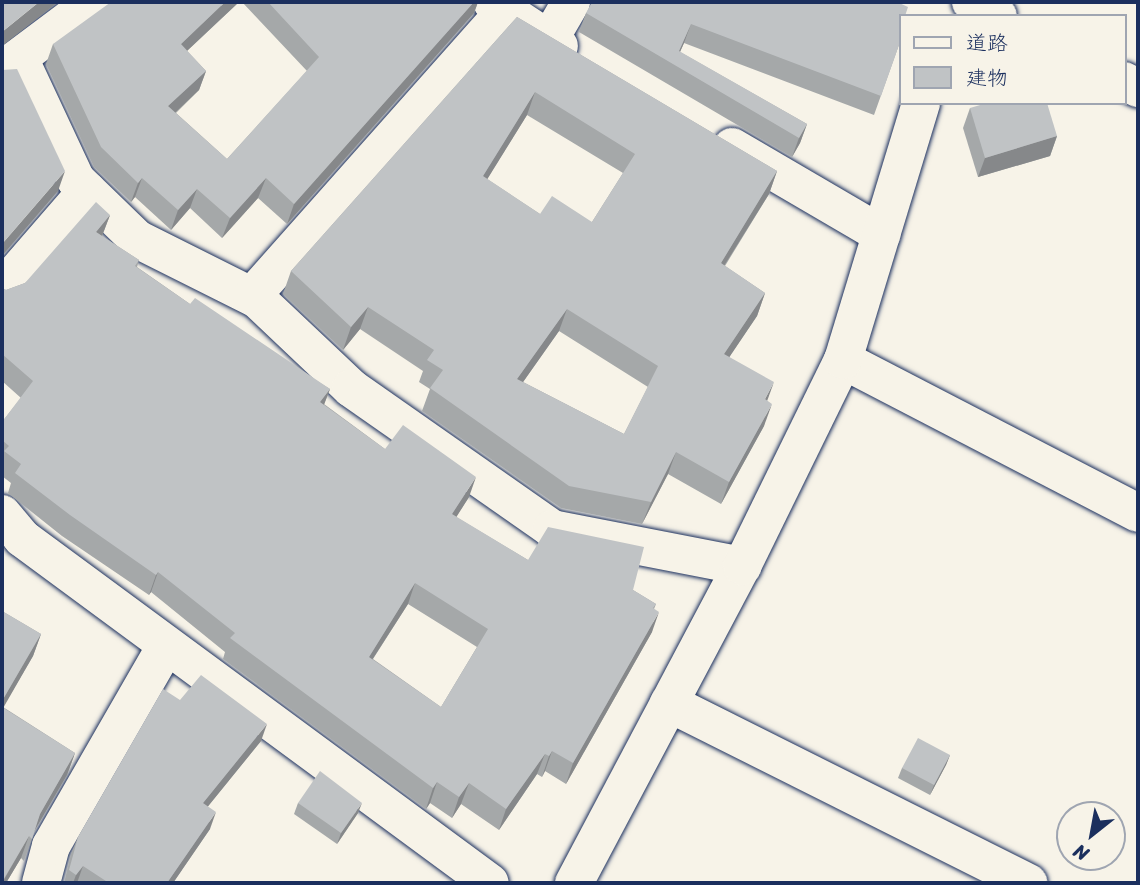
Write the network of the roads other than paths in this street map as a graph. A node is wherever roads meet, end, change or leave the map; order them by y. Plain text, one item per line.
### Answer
1 (93, 2) edge
2 (571, 2) edge
3 (971, 2) edge
4 (499, 6) edge
5 (994, 14) edge
6 (548, 40) junction
7 (584, 61) edge
8 (11, 65) edge
9 (920, 105) edge
10 (703, 130) edge
11 (87, 191) junction
12 (881, 234) junction
13 (2, 289) edge
14 (252, 296) junction
15 (843, 360) junction
16 (1138, 513) edge
17 (2, 514) edge
18 (742, 566) junction
19 (166, 646) junction
20 (669, 704) junction
21 (41, 883) edge
22 (490, 883) edge
23 (574, 883) edge
24 (1029, 883) edge

1 - 8 street
2 - 6 street
3 - 5 street
4 - 6 street
4 - 14 street
6 - 7 street
8 - 11 street
9 - 12 street
10 - 12 street
11 - 13 street
11 - 14 street
12 - 15 street
14 - 18 street
15 - 16 street
15 - 18 street
17 - 19 street
18 - 20 street
19 - 21 street
19 - 22 street
20 - 23 street
20 - 24 street

